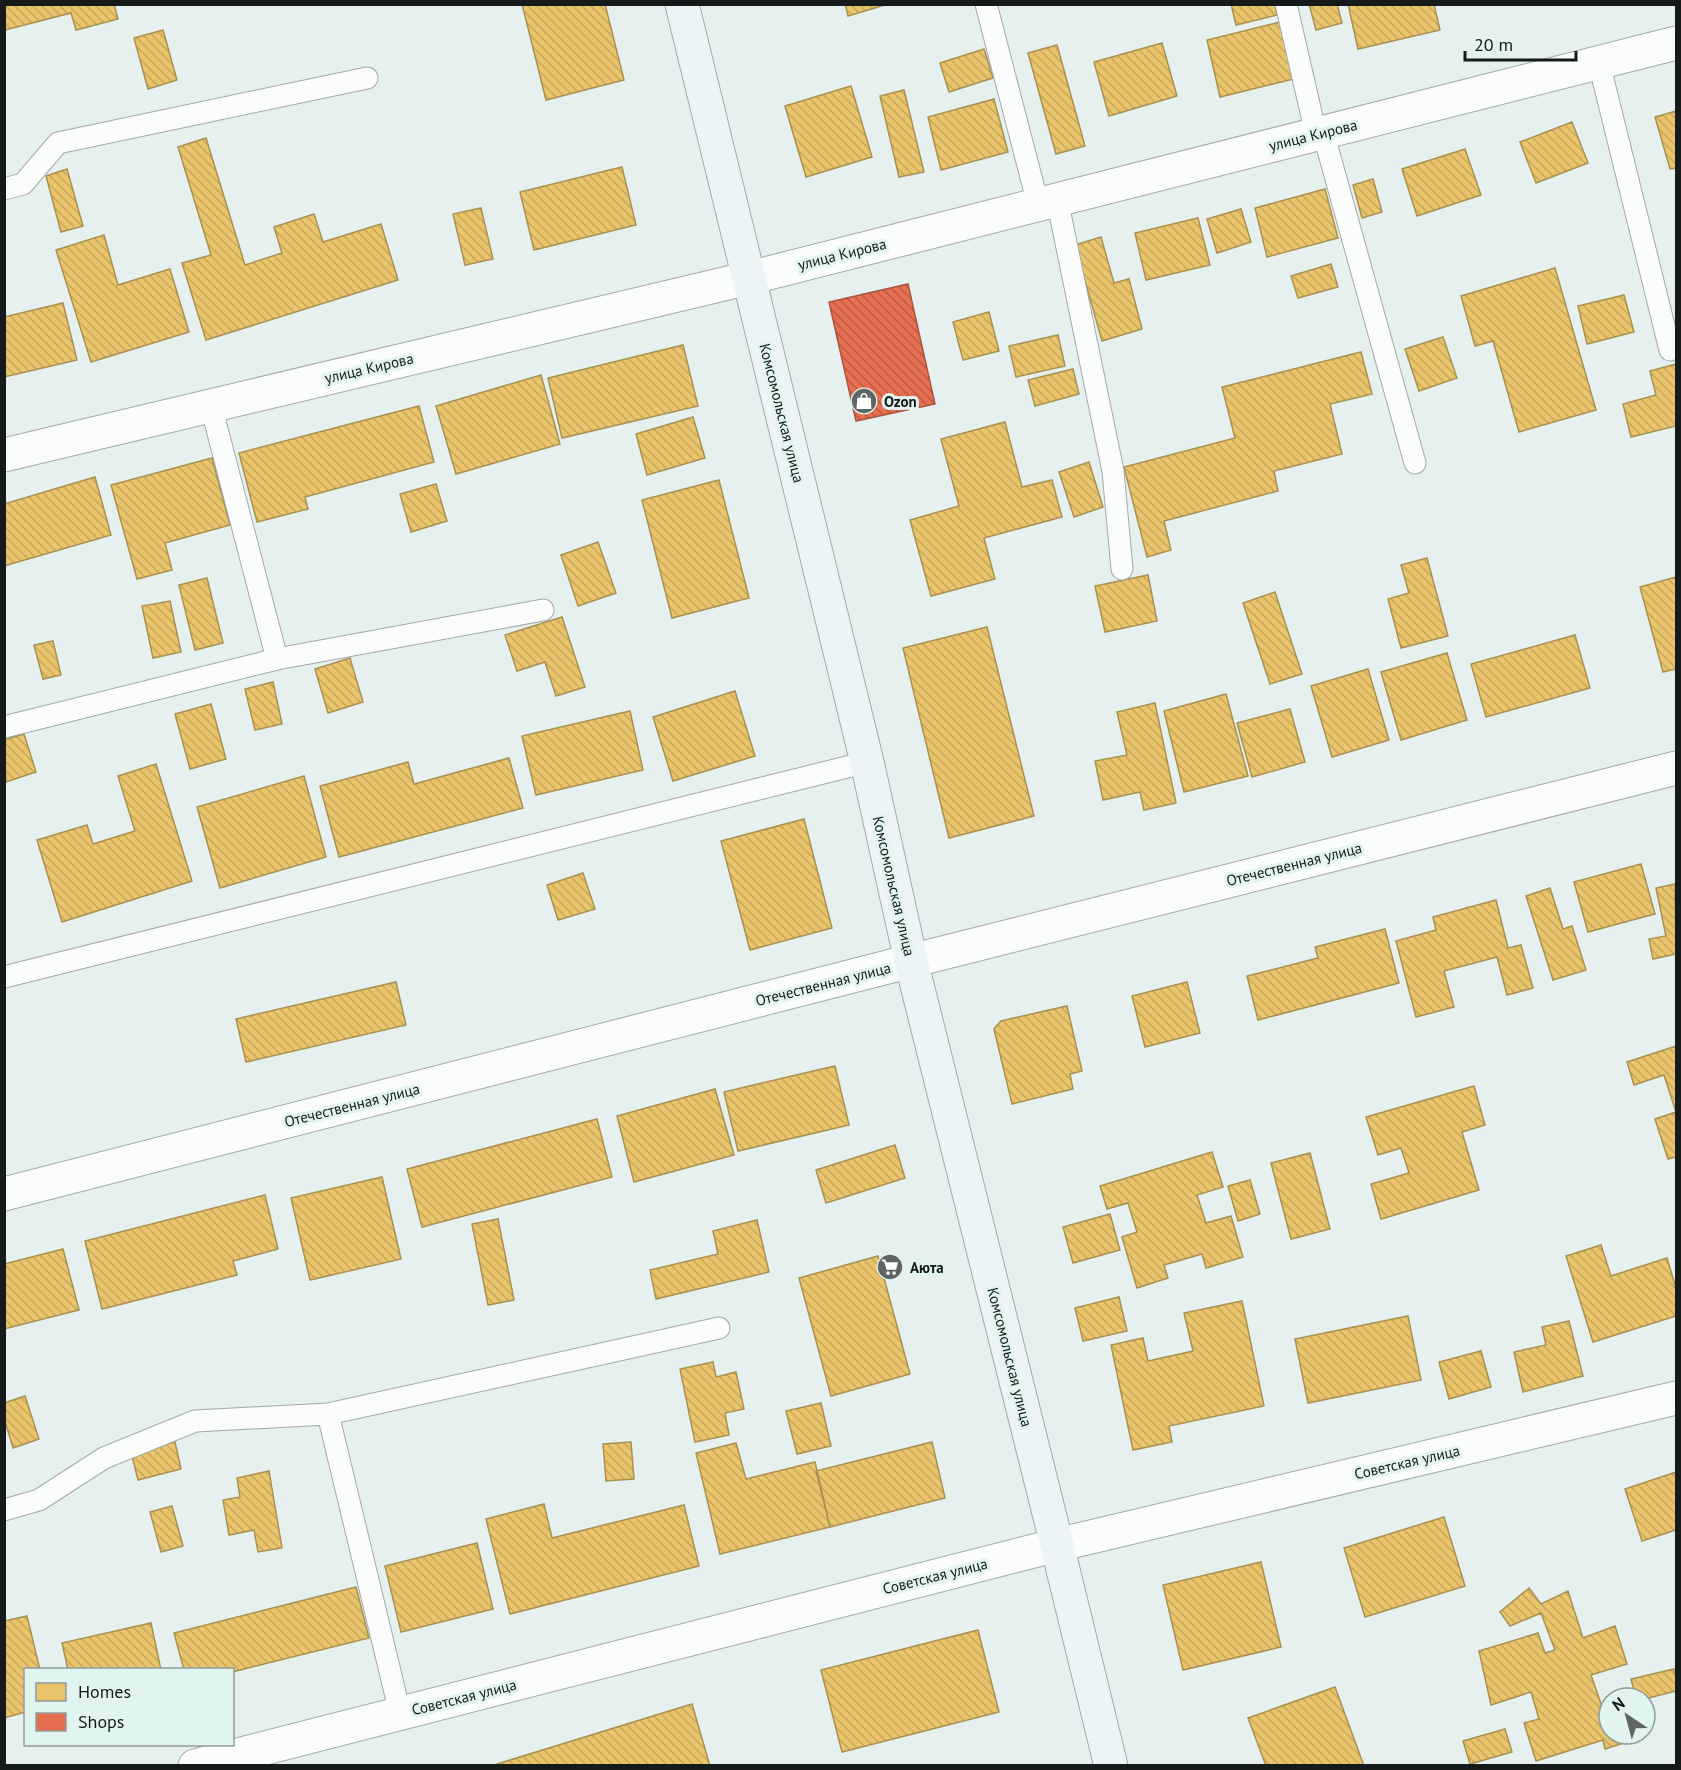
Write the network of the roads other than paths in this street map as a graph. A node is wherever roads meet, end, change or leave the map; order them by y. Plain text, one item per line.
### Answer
1 (682, 4) edge
2 (986, 4) edge
3 (1286, 4) edge
4 (1677, 43) edge
5 (1599, 63) junction
6 (367, 78) dead end
7 (1319, 133) junction
8 (4, 189) edge
9 (1048, 202) junction
10 (749, 278) junction
11 (1670, 350) dead end
12 (211, 406) junction
13 (4, 455) edge
14 (1415, 463) dead end
15 (1122, 569) dead end
16 (543, 609) dead end
17 (277, 658) junction
18 (4, 727) edge
19 (867, 762) junction
20 (1677, 768) edge
21 (911, 961) junction
22 (4, 977) edge
23 (4, 1194) edge
24 (719, 1328) dead end
25 (1677, 1398) edge
26 (328, 1414) junction
27 (4, 1510) edge
28 (1057, 1545) junction
29 (400, 1713) junction
30 (195, 1766) edge
31 (1111, 1766) edge

1 - 10 main road, Комсомольская улица
2 - 9 lane
3 - 7 lane
4 - 5 street, улица Кирова
5 - 7 street, улица Кирова
5 - 11 lane
6 - 8 lane
7 - 9 street, улица Кирова
7 - 14 lane
9 - 10 street, улица Кирова
9 - 15 lane
10 - 12 street, улица Кирова
10 - 19 main road, Комсомольская улица
12 - 13 street, улица Кирова
12 - 17 lane
16 - 17 lane
17 - 18 lane
19 - 21 main road, Комсомольская улица
19 - 22 lane
20 - 21 street, Отечественная улица
21 - 23 street, Отечественная улица
21 - 28 main road, Комсомольская улица
24 - 26 lane
25 - 28 street, Советская улица
26 - 27 lane
26 - 29 lane
28 - 29 street, Советская улица
28 - 31 main road, Комсомольская улица
29 - 30 street, Советская улица

